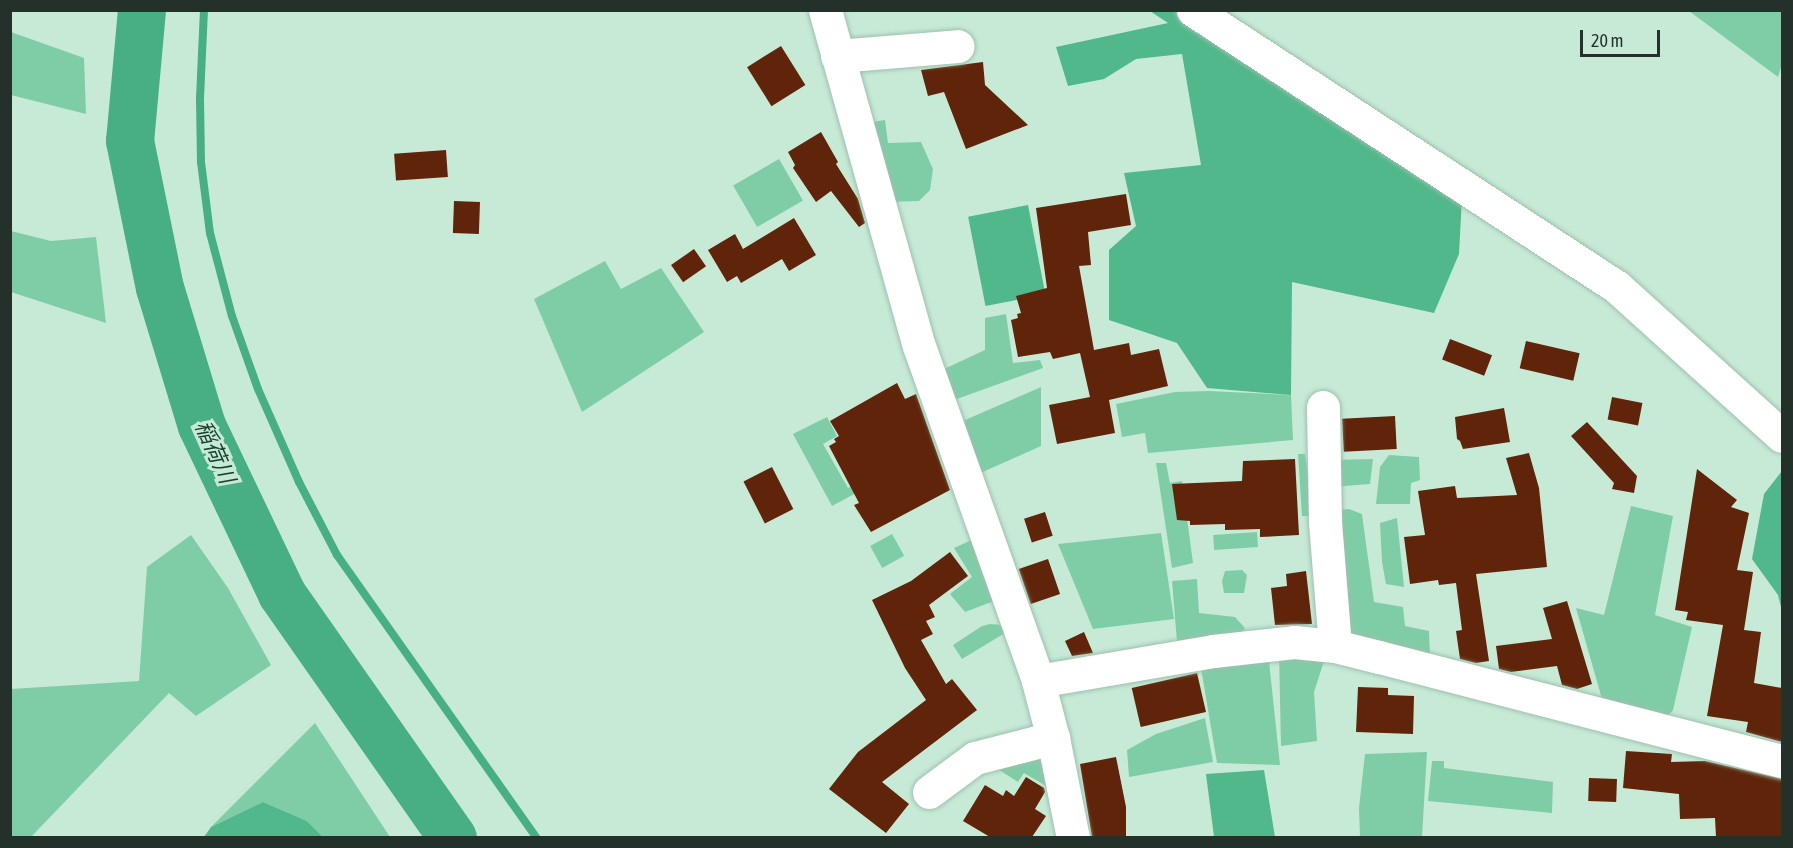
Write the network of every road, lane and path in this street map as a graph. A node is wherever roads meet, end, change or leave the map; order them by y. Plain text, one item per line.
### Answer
1 (825, 10) edge
2 (1193, 10) edge
3 (958, 45) dead end
4 (837, 56) junction
5 (1323, 407) dead end
6 (1782, 436) edge
7 (1335, 646) junction
8 (1038, 681) junction
9 (1053, 738) junction
10 (1782, 762) edge
11 (929, 792) dead end
12 (1072, 837) edge

1 - 4 street
2 - 6 street
3 - 4 street
4 - 8 street
5 - 7 street
7 - 8 street
7 - 10 street
8 - 9 street
9 - 11 street
9 - 12 street

